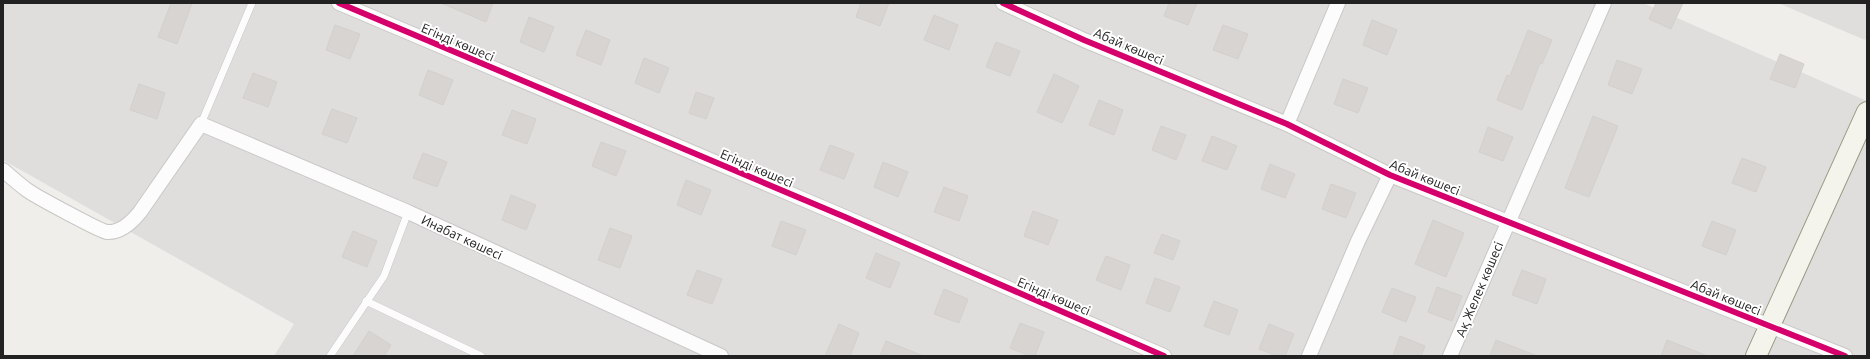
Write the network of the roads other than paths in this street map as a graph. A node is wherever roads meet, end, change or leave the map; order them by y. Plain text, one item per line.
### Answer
1 (252, 3) edge
2 (339, 3) edge
3 (1003, 3) edge
4 (1338, 3) edge
5 (1604, 3) edge
6 (1867, 114) edge
7 (201, 124) junction
8 (1287, 124) junction
9 (3, 170) edge
10 (1390, 175) junction
11 (408, 212) junction
12 (1508, 222) junction
13 (366, 301) junction
14 (1769, 326) junction
15 (330, 356) edge
16 (481, 356) edge
17 (720, 356) edge
18 (1164, 356) edge
19 (1309, 356) edge
20 (1450, 356) edge
21 (1756, 356) edge
22 (1845, 356) edge

1 - 7 lane
2 - 18 street, Егінді көшесі
3 - 8 street, Абай көшесі
4 - 8 street
5 - 12 street, Ақ Желек көшесі
6 - 14 street
7 - 9 street
7 - 11 street, Инабат көшесі
8 - 10 street, Абай көшесі
10 - 12 street, Абай көшесі
10 - 19 street
11 - 13 lane
11 - 17 street, Инабат көшесі
12 - 14 street, Абай көшесі
12 - 20 street, Ақ Желек көшесі
13 - 15 lane
13 - 16 lane
14 - 21 street
14 - 22 street, Абай көшесі

